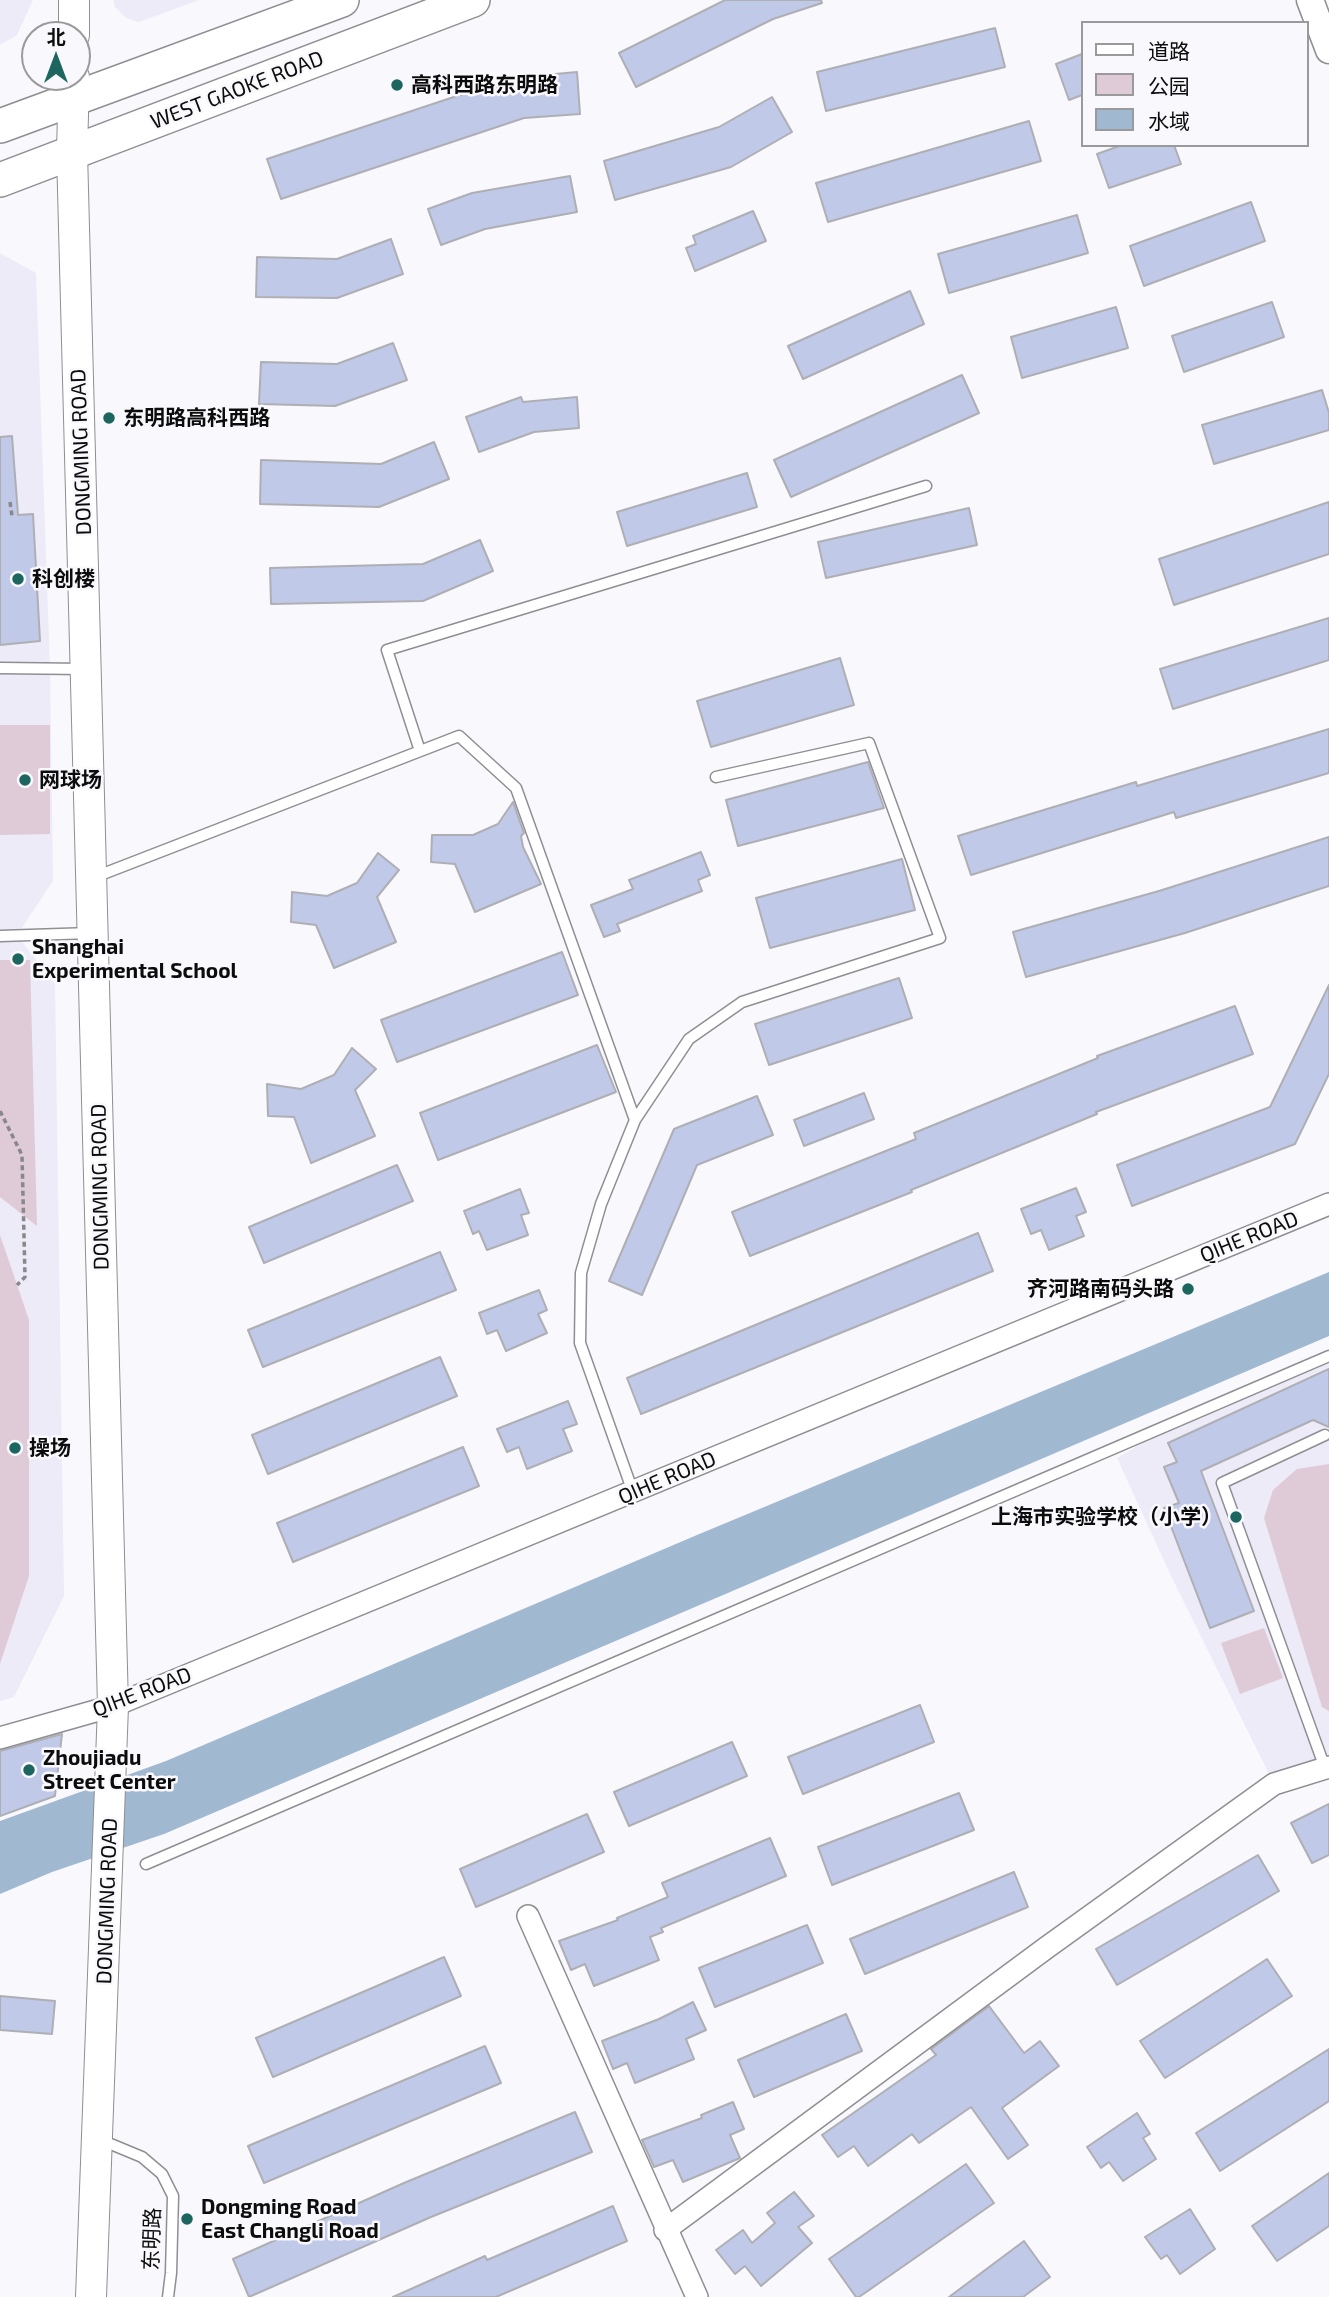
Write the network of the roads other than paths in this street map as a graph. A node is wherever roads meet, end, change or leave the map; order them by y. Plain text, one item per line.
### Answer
1 (74, 0) edge
2 (342, 0) edge
3 (473, 0) edge
4 (1310, 0) edge
5 (74, 21) edge
6 (1329, 50) edge
7 (91, 82) edge
8 (67, 91) edge
9 (73, 91) edge
10 (0, 126) edge
11 (72, 152) junction
12 (0, 180) edge
13 (926, 486) dead end
14 (0, 668) edge
15 (87, 668) junction
16 (420, 751) junction
17 (716, 777) dead end
18 (93, 878) junction
19 (94, 933) junction
20 (0, 936) edge
21 (635, 1120) junction
22 (1329, 1204) edge
23 (1329, 1356) edge
24 (1325, 1435) dead end
25 (633, 1492) junction
26 (113, 1706) junction
27 (0, 1738) edge
28 (1327, 1767) edge
29 (146, 1864) dead end
30 (528, 1916) dead end
31 (98, 2139) junction
32 (665, 2230) junction
33 (91, 2297) edge
34 (168, 2297) edge
35 (697, 2297) edge

1 - 5 main road
2 - 7 main road
3 - 11 main road, WEST GAOKE ROAD
4 - 6 street
8 - 10 main road
9 - 11 main road, DONGMING ROAD
11 - 12 main road, WEST GAOKE ROAD
11 - 15 main road, DONGMING ROAD
13 - 16 lane
14 - 15 lane
15 - 18 main road, DONGMING ROAD
16 - 18 lane
16 - 21 lane
17 - 21 lane
18 - 19 main road, DONGMING ROAD
19 - 20 lane
19 - 26 main road, DONGMING ROAD
21 - 25 lane
22 - 25 street, QIHE ROAD
23 - 29 lane
24 - 28 lane
25 - 26 street, QIHE ROAD
26 - 27 street, QIHE ROAD
26 - 31 main road, DONGMING ROAD
28 - 32 street
30 - 32 street
31 - 33 main road, DONGMING ROAD
31 - 34 lane, 东明路
32 - 35 street

